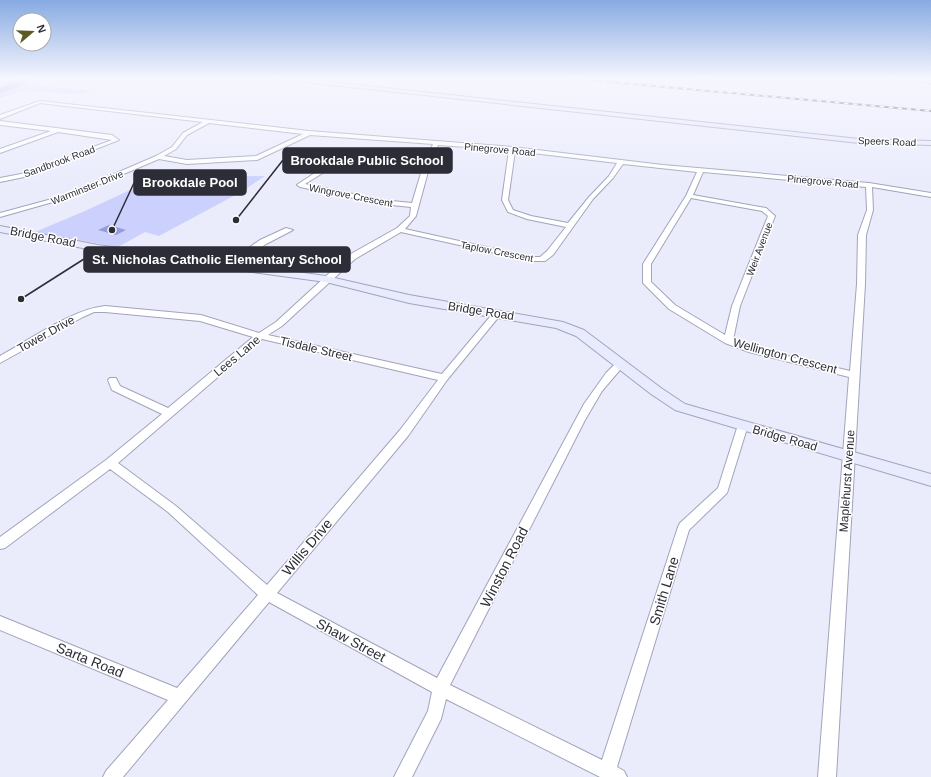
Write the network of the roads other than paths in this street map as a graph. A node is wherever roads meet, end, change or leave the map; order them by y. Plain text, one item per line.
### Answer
1 (150, 114) edge
2 (609, 114) edge
3 (210, 121) junction
4 (0, 123) edge
5 (58, 130) junction
6 (310, 133) junction
7 (436, 143) junction
8 (931, 143) edge
9 (512, 149) junction
10 (0, 151) edge
11 (158, 157) junction
12 (620, 162) junction
13 (701, 170) junction
14 (425, 172) junction
15 (0, 180) edge
16 (869, 185) junction
17 (689, 196) junction
18 (931, 196) edge
19 (415, 205) junction
20 (0, 215) edge
21 (571, 226) junction
22 (0, 229) edge
23 (289, 230) dead end
24 (400, 230) junction
25 (227, 266) junction
26 (326, 279) junction
27 (93, 310) joint
28 (497, 314) junction
29 (260, 336) junction
30 (728, 341) junction
31 (0, 360) edge
32 (620, 364) junction
33 (854, 375) junction
34 (444, 378) junction
35 (113, 380) dead end
36 (170, 413) junction
37 (743, 425) junction
38 (850, 456) junction
39 (110, 463) junction
40 (931, 480) edge
41 (0, 544) edge
42 (268, 595) junction
43 (0, 624) edge
44 (441, 688) junction
45 (180, 697) junction
46 (612, 774) edge
47 (112, 777) edge
48 (403, 777) edge
49 (827, 777) edge

1 - 3 street, Pinegrove Road
2 - 8 main road, Speers Road
3 - 6 street, Pinegrove Road
3 - 11 street, Warminster Drive
4 - 5 street
5 - 10 street
5 - 15 street, Sandbrook Road
6 - 7 street, Pinegrove Road
6 - 11 street
7 - 9 street, Pinegrove Road
7 - 14 street, Lees Lane
9 - 12 street, Pinegrove Road
9 - 21 street
11 - 20 street, Warminster Drive
12 - 13 street, Pinegrove Road
12 - 21 street, Taplow Crescent
13 - 16 street, Pinegrove Road
13 - 17 street, Wellington Crescent
14 - 19 street, Lees Lane
14 - 19 street, Wingrove Crescent
16 - 18 street, Pinegrove Road
16 - 33 street, Maplehurst Avenue
17 - 30 street, Wellington Crescent
17 - 30 street, Weir Avenue
19 - 24 street, Lees Lane
21 - 24 street, Taplow Crescent
22 - 25 main road, Bridge Road
23 - 25 street
24 - 26 street, Lees Lane
25 - 26 main road, Bridge Road
26 - 28 main road, Bridge Road
26 - 29 street, Lees Lane
27 - 29 street, Tisdale Street
27 - 31 street, Tower Drive
28 - 32 main road, Bridge Road
28 - 34 street, Willis Drive
29 - 34 street, Tisdale Street
29 - 36 street, Lees Lane
30 - 33 street, Wellington Crescent
32 - 37 main road, Bridge Road
32 - 44 street, Winston Road
33 - 38 street, Maplehurst Avenue
34 - 42 street, Willis Drive
35 - 36 street
36 - 39 street, Lees Lane
37 - 38 main road, Bridge Road
37 - 46 street, Smith Lane
38 - 40 main road, Bridge Road
38 - 49 street, Maplehurst Avenue
39 - 41 street, Lees Lane
39 - 42 street, Shaw Street
42 - 44 street, Shaw Street
42 - 45 street, Willis Drive
43 - 45 street, Sarta Road
44 - 46 street, Shaw Street
44 - 48 street, Winston Road
45 - 47 street, Willis Drive

